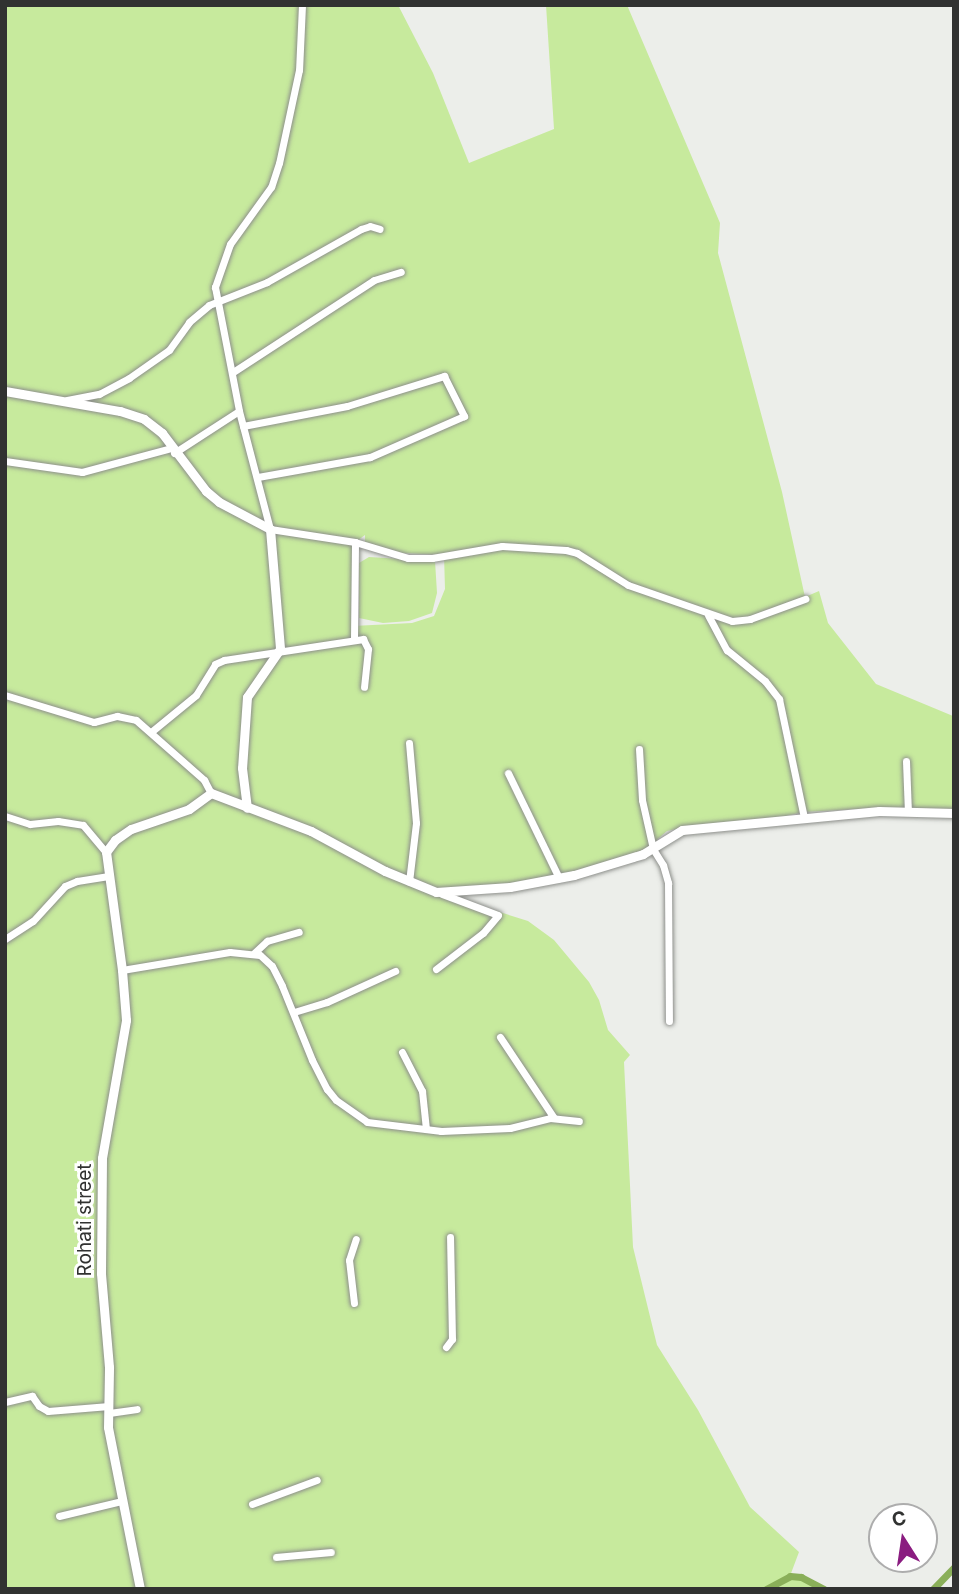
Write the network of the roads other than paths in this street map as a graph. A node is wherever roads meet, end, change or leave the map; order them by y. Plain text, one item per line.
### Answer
1 (302, 5) edge
2 (380, 229) dead end
3 (401, 272) dead end
4 (218, 302) junction
5 (233, 372) junction
6 (5, 391) edge
7 (59, 401) junction
8 (239, 411) junction
9 (243, 426) junction
10 (173, 450) junction
11 (5, 461) edge
12 (258, 477) junction
13 (270, 529) junction
14 (355, 542) junction
15 (805, 599) dead end
16 (708, 615) junction
17 (354, 639) junction
18 (280, 649) junction
19 (364, 687) dead end
20 (5, 695) edge
21 (151, 732) junction
22 (409, 743) dead end
23 (639, 749) dead end
24 (906, 761) dead end
25 (508, 773) dead end
26 (211, 793) junction
27 (247, 808) junction
28 (908, 811) junction
29 (954, 813) edge
30 (5, 816) edge
31 (804, 818) junction
32 (653, 849) junction
33 (106, 852) junction
34 (109, 876) junction
35 (559, 878) junction
36 (409, 882) junction
37 (436, 892) junction
38 (299, 932) dead end
39 (5, 939) edge
40 (254, 953) junction
41 (122, 970) junction
42 (436, 970) dead end
43 (395, 971) dead end
44 (294, 1012) junction
45 (669, 1021) dead end
46 (500, 1037) dead end
47 (402, 1052) dead end
48 (554, 1118) junction
49 (579, 1121) dead end
50 (426, 1129) junction
51 (450, 1237) dead end
52 (356, 1239) dead end
53 (354, 1303) dead end
54 (446, 1347) dead end
55 (5, 1402) edge
56 (137, 1409) dead end
57 (109, 1410) junction
58 (317, 1480) dead end
59 (122, 1501) junction
60 (252, 1504) dead end
61 (59, 1516) dead end
62 (331, 1552) dead end
63 (276, 1557) dead end
64 (140, 1589) edge

1 - 4 street
2 - 4 street
3 - 5 street
4 - 5 street
4 - 7 street
5 - 8 street
6 - 7 street
7 - 10 street
8 - 9 street
8 - 10 street
9 - 12 street
9 - 12 street
10 - 11 street
10 - 13 street
12 - 13 street
13 - 14 street
13 - 18 street
14 - 16 street
14 - 17 street
15 - 16 street
16 - 31 street
17 - 18 street
17 - 19 street
18 - 21 street
18 - 27 street
20 - 21 street
21 - 26 street
22 - 36 street
23 - 32 street
24 - 28 street
25 - 35 street
26 - 27 street
26 - 33 street
27 - 36 street
28 - 29 street
28 - 31 street
30 - 33 street
31 - 32 street
32 - 35 street
32 - 45 street
33 - 34 street, Rohati street
34 - 39 street
34 - 41 street, Rohati street
35 - 37 street
36 - 37 street
37 - 42 street
38 - 40 street
40 - 41 street
40 - 44 street
41 - 57 street, Rohati street
43 - 44 street
44 - 50 street
46 - 48 street
47 - 50 street
48 - 49 street
48 - 50 street
51 - 54 street
52 - 53 street
55 - 57 street
56 - 57 street
57 - 59 street, Rohati street
58 - 60 street
59 - 61 street
59 - 64 street, Rohati street
62 - 63 street

